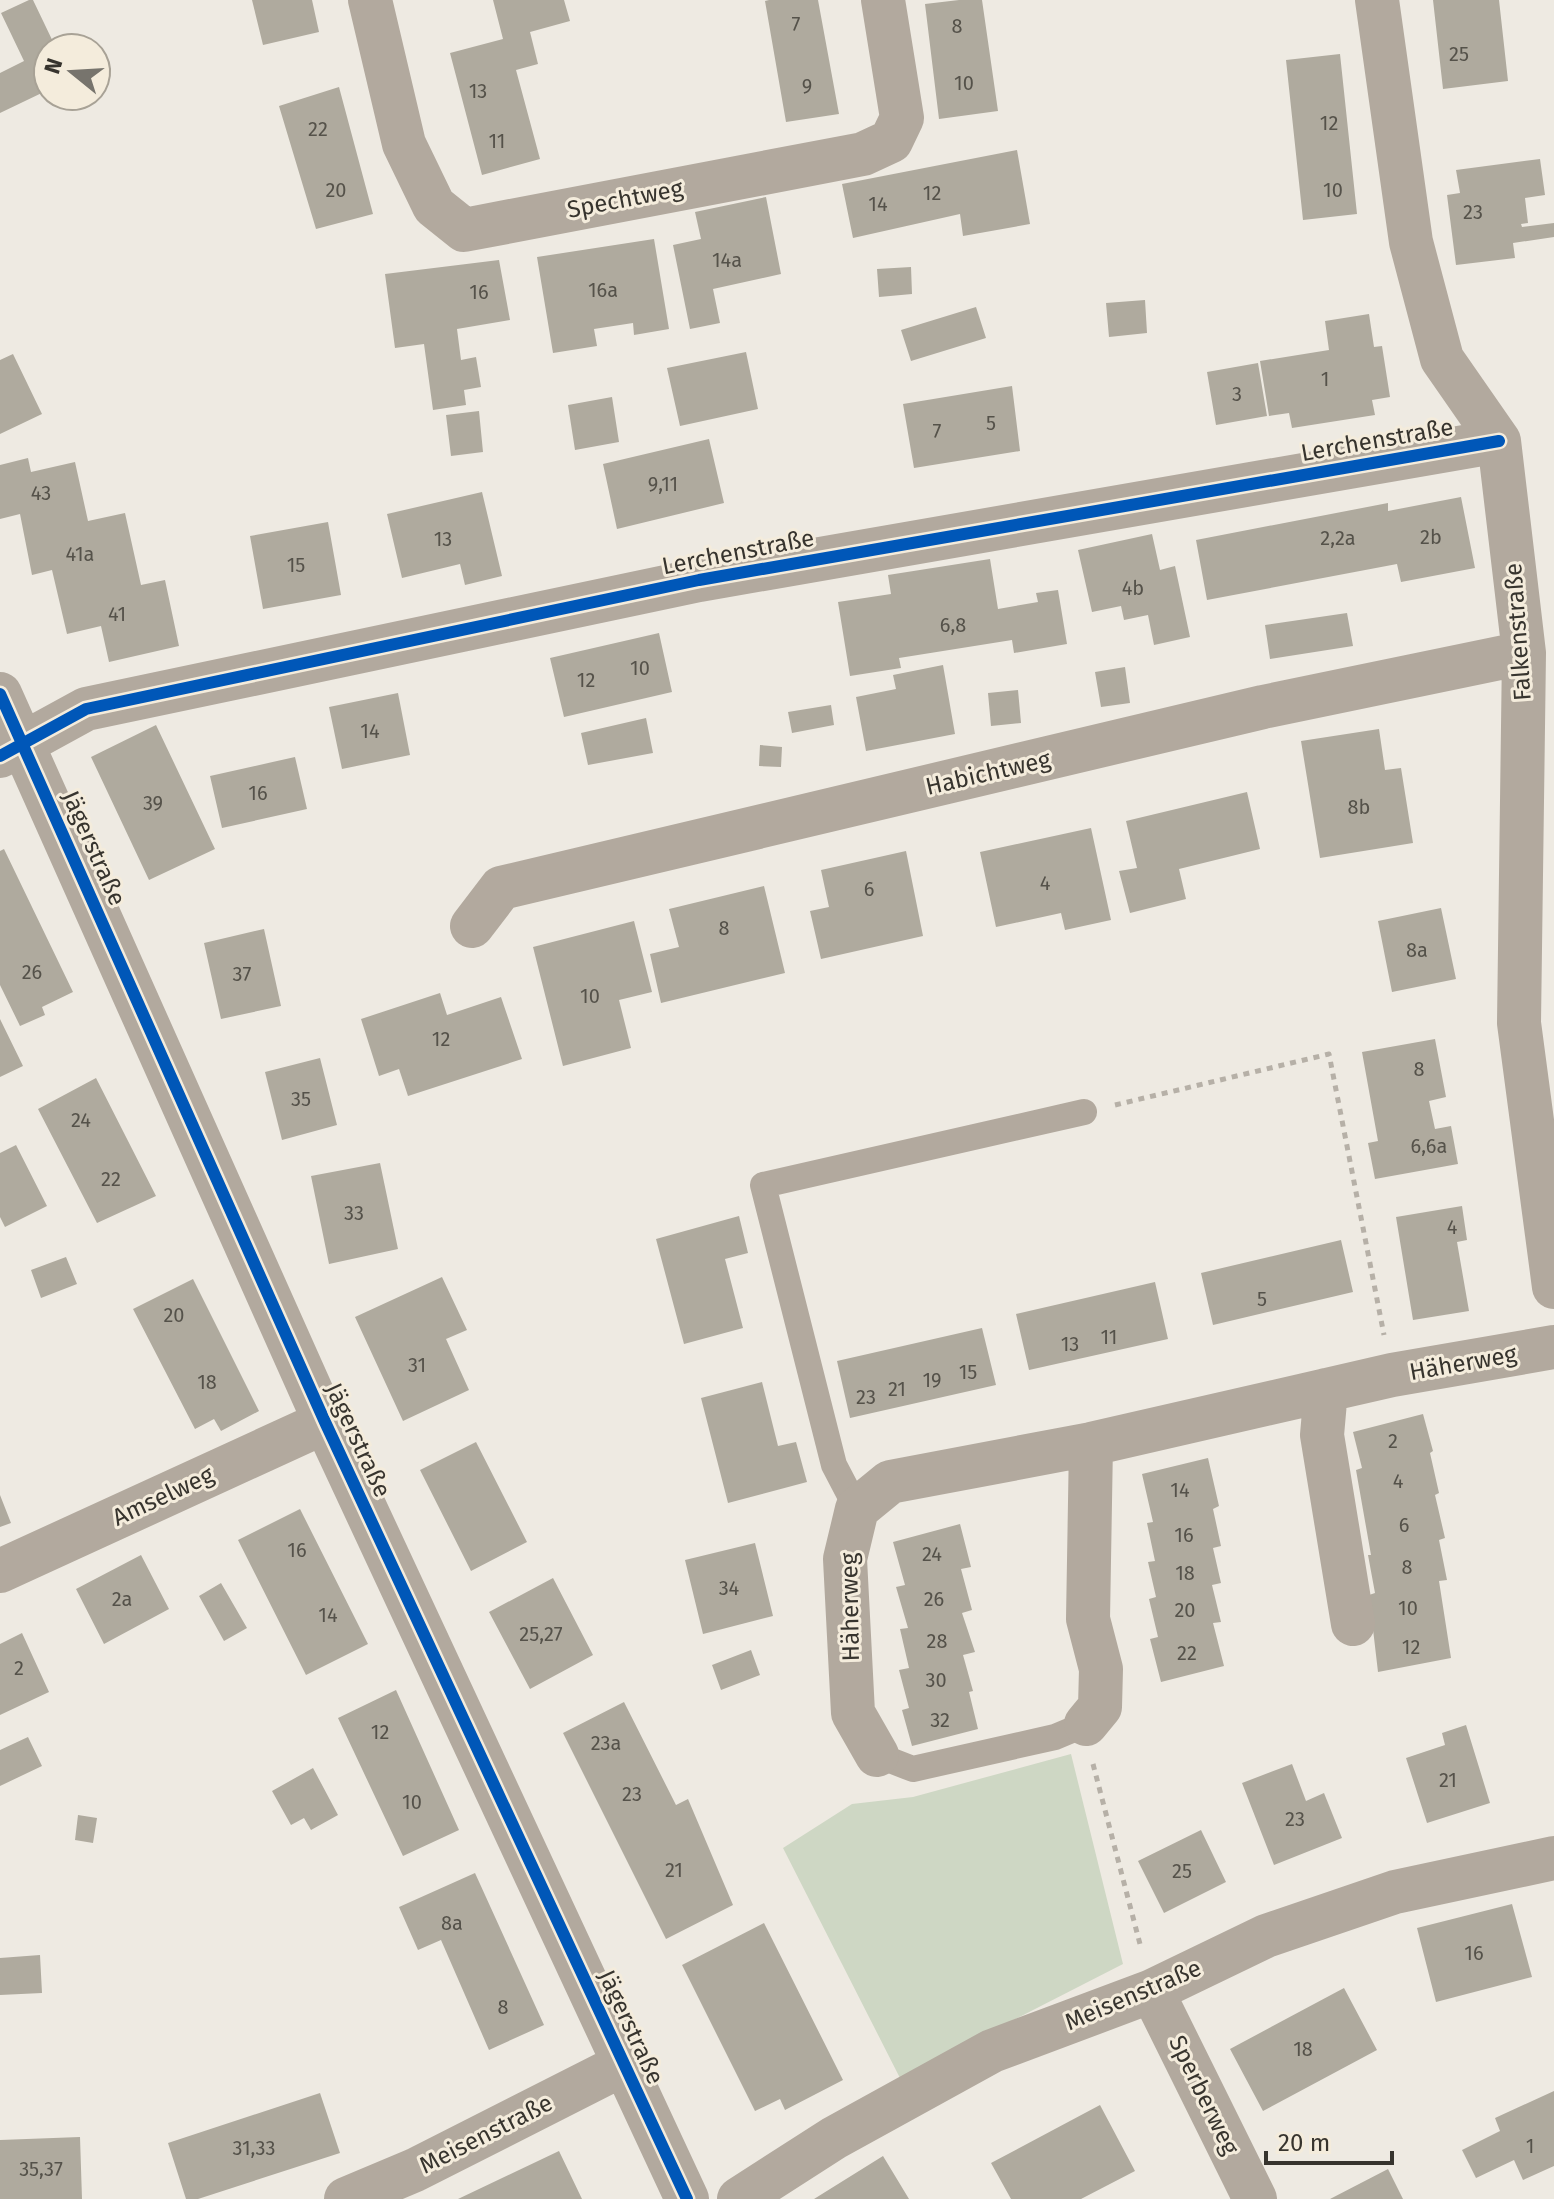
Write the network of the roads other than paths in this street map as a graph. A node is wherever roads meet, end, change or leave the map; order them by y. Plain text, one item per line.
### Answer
1 (370, 0) edge
2 (883, 0) edge
3 (1377, 0) edge
4 (1499, 441) junction
5 (1524, 653) junction
6 (0, 694) edge
7 (11, 748) edge
8 (472, 926) dead end
9 (1084, 1112) road end
10 (1554, 1287) edge
11 (1554, 1347) edge
12 (1326, 1390) junction
13 (325, 1422) junction
14 (1091, 1444) junction
15 (857, 1509) junction
16 (0, 1571) edge
17 (1353, 1624) dead end
18 (1086, 1724) joint
19 (877, 1755) joint
20 (1554, 1858) edge
21 (1152, 1991) junction
22 (624, 2064) junction
23 (346, 2199) edge
24 (687, 2199) edge
25 (739, 2199) edge
26 (1255, 2199) edge

1 - 2 street, Spechtweg
3 - 4 street, Falkenstraße
4 - 5 street, Falkenstraße
4 - 7 street, Lerchenstraße
5 - 8 street, Habichtweg
5 - 10 street, Falkenstraße
6 - 7 street, Jägerstraße
7 - 13 street, Jägerstraße
9 - 15 lane
11 - 12 street, Häherweg
12 - 14 street, Häherweg
12 - 17 street
13 - 16 street, Amselweg
13 - 22 street, Jägerstraße
14 - 15 street, Häherweg
14 - 18 street
15 - 19 street, Häherweg
18 - 19 lane
20 - 21 street, Meisenstraße
21 - 25 street, Meisenstraße
21 - 26 street, Sperberweg
22 - 23 street, Meisenstraße
22 - 24 street, Jägerstraße

